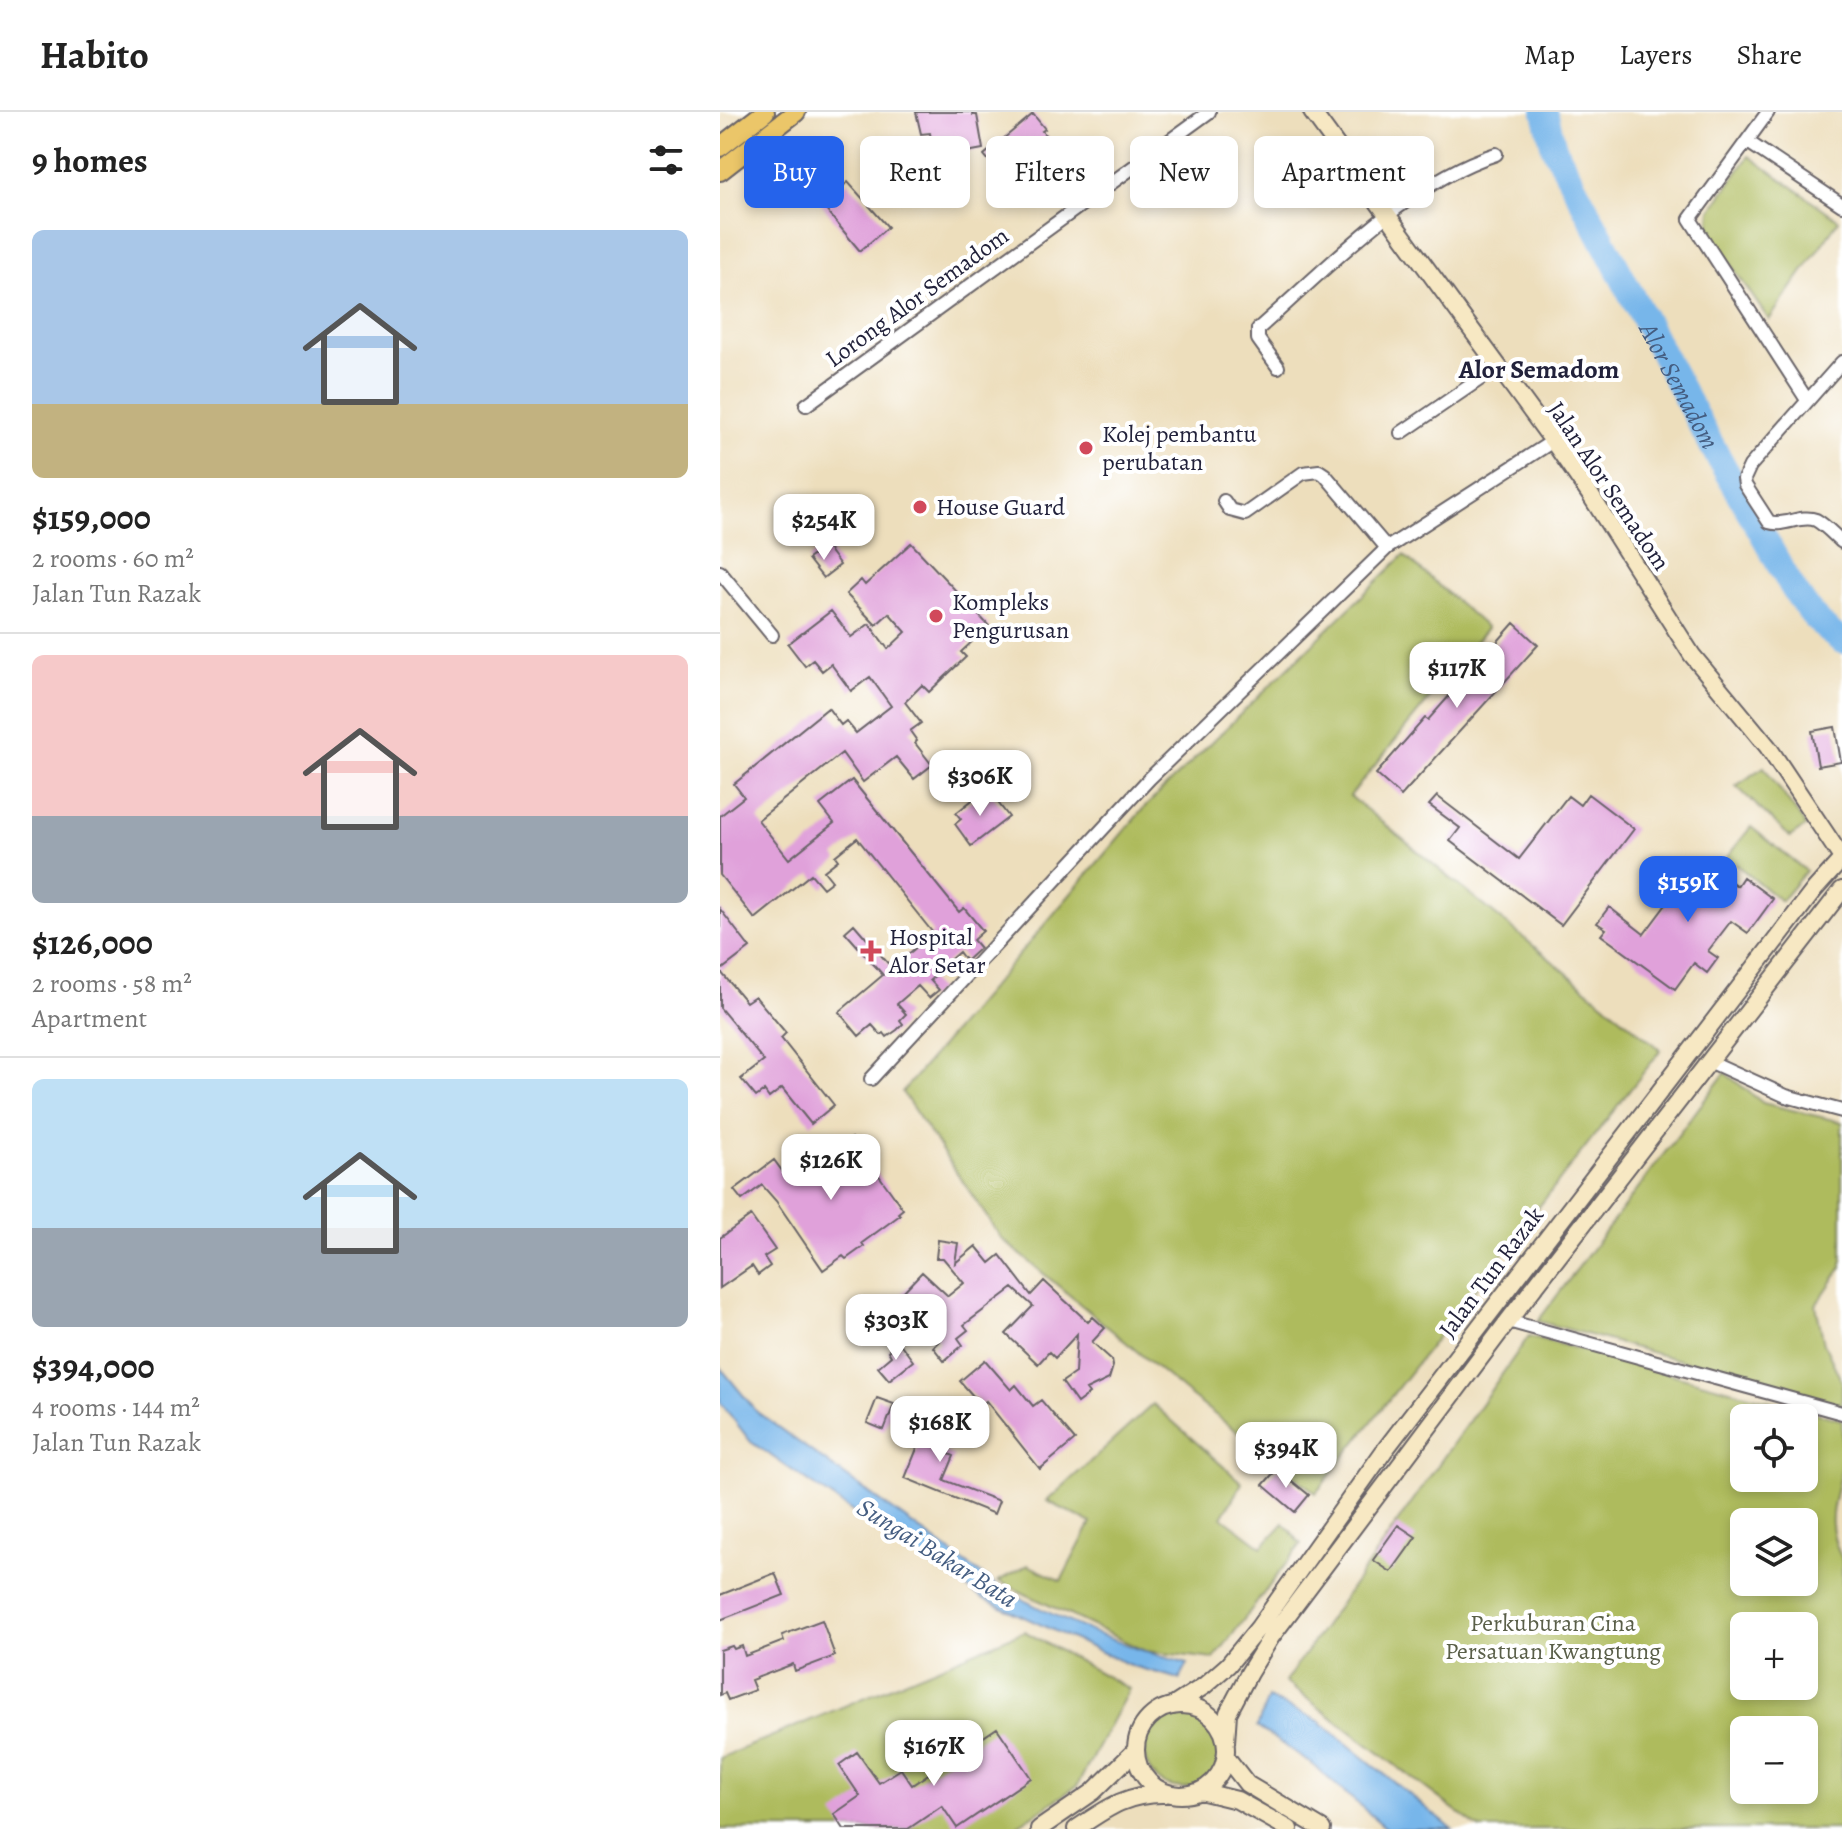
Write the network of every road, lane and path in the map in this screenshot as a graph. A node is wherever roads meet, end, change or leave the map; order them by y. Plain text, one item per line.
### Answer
1 (765, 112) edge
2 (796, 112) edge
3 (1209, 112) edge
4 (1312, 112) edge
5 (1321, 112) edge
6 (1768, 112) edge
7 (1330, 136) edge
8 (1331, 136) edge
9 (1748, 142) junction
10 (720, 147) edge
11 (1496, 154) dead end
12 (720, 171) edge
13 (1842, 205) edge
14 (1383, 208) edge
15 (1388, 215) junction
16 (1842, 362) edge
17 (1499, 366) junction
18 (1278, 367) dead end
19 (1807, 400) junction
20 (806, 405) dead end
21 (1401, 433) dead end
22 (1553, 441) junction
23 (1224, 501) dead end
24 (1842, 542) edge
25 (1387, 548) junction
26 (720, 572) edge
27 (772, 635) dead end
28 (1842, 859) edge
29 (1842, 890) edge
30 (1709, 1061) junction
31 (871, 1079) dead end
32 (1842, 1111) edge
33 (1508, 1321) junction
34 (1842, 1413) edge
35 (1173, 1706) junction
36 (1136, 1750) junction
37 (1226, 1750) junction
38 (1200, 1791) junction
39 (1171, 1794) junction
40 (1039, 1829) edge
41 (1076, 1829) edge
42 (1289, 1829) edge
43 (1322, 1829) edge

1 - 10 main road
2 - 12 main road
3 - 20 street, Lorong Alor Semadom
4 - 7 main road, Jalan Alor Semadom
5 - 8 main road, Jalan Alor Semadom
6 - 9 street
9 - 13 street
9 - 19 street
11 - 15 street
14 - 15 main road, Jalan Alor Semadom
15 - 17 main road, Jalan Alor Semadom
15 - 18 street
16 - 19 street
17 - 21 street
17 - 22 main road, Jalan Alor Semadom
19 - 24 street
22 - 25 street
22 - 28 main road, Jalan Alor Semadom
23 - 25 street
25 - 31 street
26 - 27 street
28 - 35 main road, Jalan Tun Razak
29 - 30 main road, Jalan Tun Razak
30 - 32 street
30 - 33 main road, Jalan Tun Razak
33 - 34 street
33 - 37 main road, Jalan Tun Razak
35 - 36 main road
35 - 37 main road
36 - 39 main road
36 - 40 main road
37 - 38 main road
37 - 43 main road
38 - 39 main road
38 - 42 main road
39 - 41 main road

